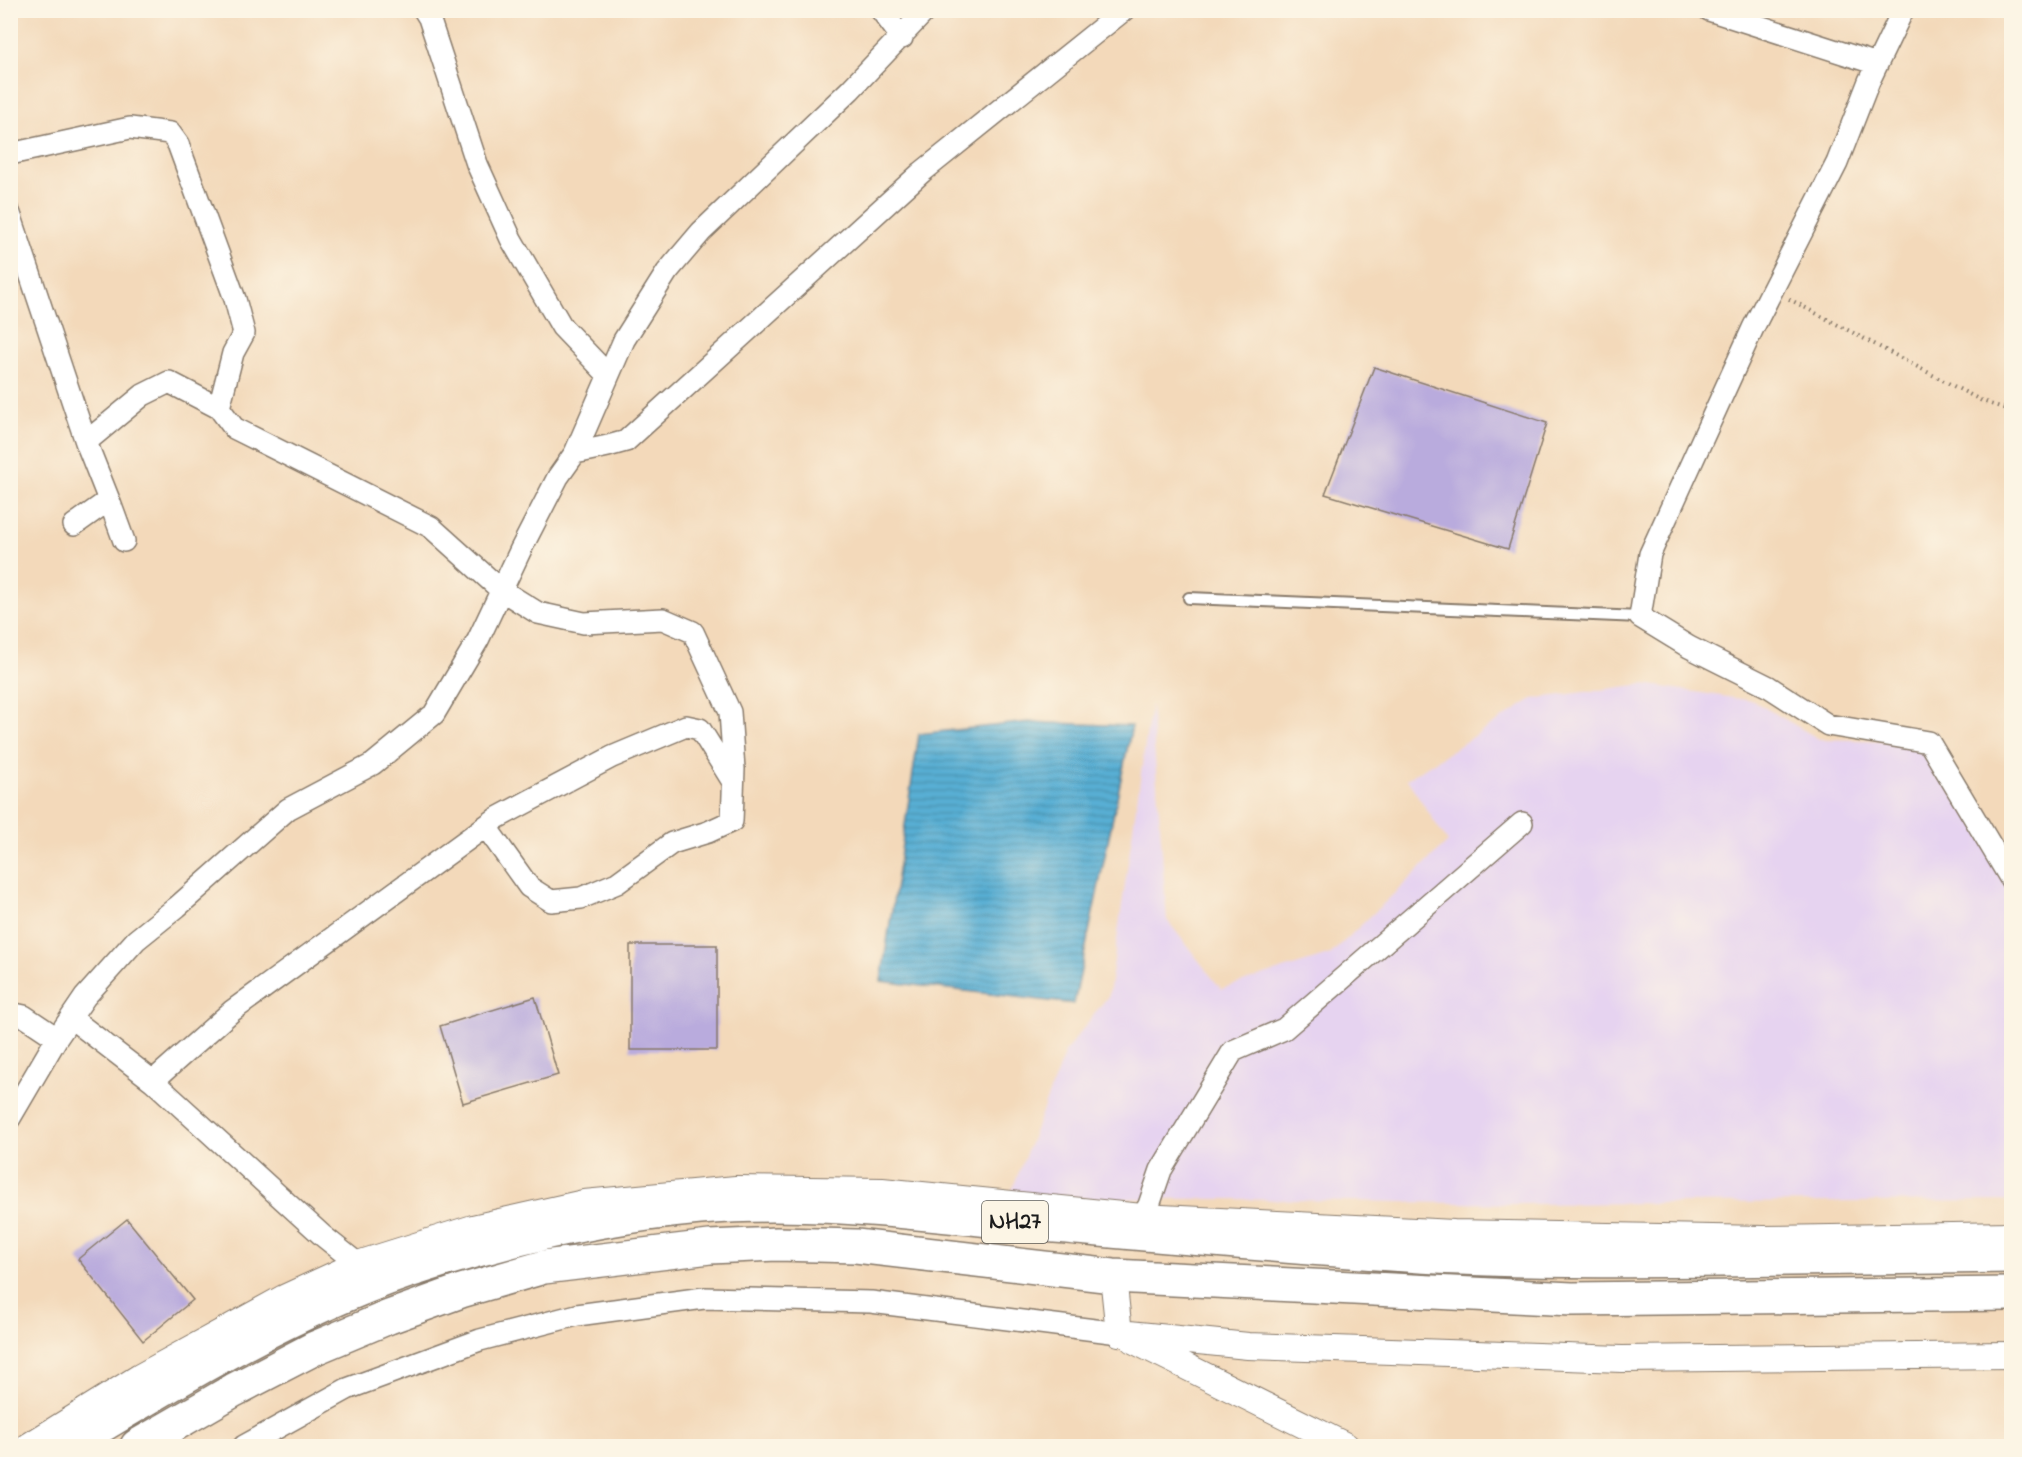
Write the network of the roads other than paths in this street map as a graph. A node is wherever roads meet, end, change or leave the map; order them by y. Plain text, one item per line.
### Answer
1 (424, 10) edge
2 (881, 10) edge
3 (926, 10) edge
4 (1124, 10) edge
5 (1709, 10) edge
6 (1903, 10) edge
7 (902, 38) junction
8 (1877, 64) junction
9 (10, 154) edge
10 (10, 214) edge
11 (608, 375) junction
12 (219, 408) junction
13 (86, 442) junction
14 (574, 453) junction
15 (109, 500) junction
16 (74, 525) dead end
17 (124, 541) dead end
18 (501, 590) junction
19 (1189, 598) dead end
20 (1640, 617) junction
21 (734, 782) junction
22 (1522, 823) dead end
23 (486, 827) junction
24 (2012, 881) edge
25 (11, 1013) edge
26 (71, 1018) junction
27 (57, 1038) junction
28 (153, 1082) junction
29 (10, 1118) edge
30 (1142, 1217) junction
31 (2012, 1235) edge
32 (2012, 1256) edge
33 (358, 1264) junction
34 (1113, 1276) junction
35 (2012, 1294) edge
36 (1119, 1333) junction
37 (2012, 1355) edge
38 (251, 1444) edge
39 (29, 1446) edge
40 (68, 1446) edge
41 (137, 1446) edge
42 (1346, 1446) edge

1 - 11 street
2 - 7 street
3 - 7 street
4 - 14 street
5 - 8 street
6 - 8 street
7 - 11 street
8 - 20 street
9 - 12 street
10 - 13 street
11 - 14 street
12 - 13 street
12 - 18 street
13 - 15 street
14 - 18 street
15 - 16 street
15 - 17 street
18 - 21 street
18 - 26 street
19 - 20 lane
20 - 24 street
21 - 23 street
21 - 23 street
22 - 30 street
23 - 28 street
25 - 27 street
26 - 27 street
26 - 28 street
27 - 29 street
28 - 33 street
30 - 31 street
30 - 33 street
32 - 40 highway, NH27
33 - 39 street
34 - 35 highway, NH27
34 - 36 street
34 - 41 highway, NH27
36 - 37 street
36 - 38 street
36 - 42 street

